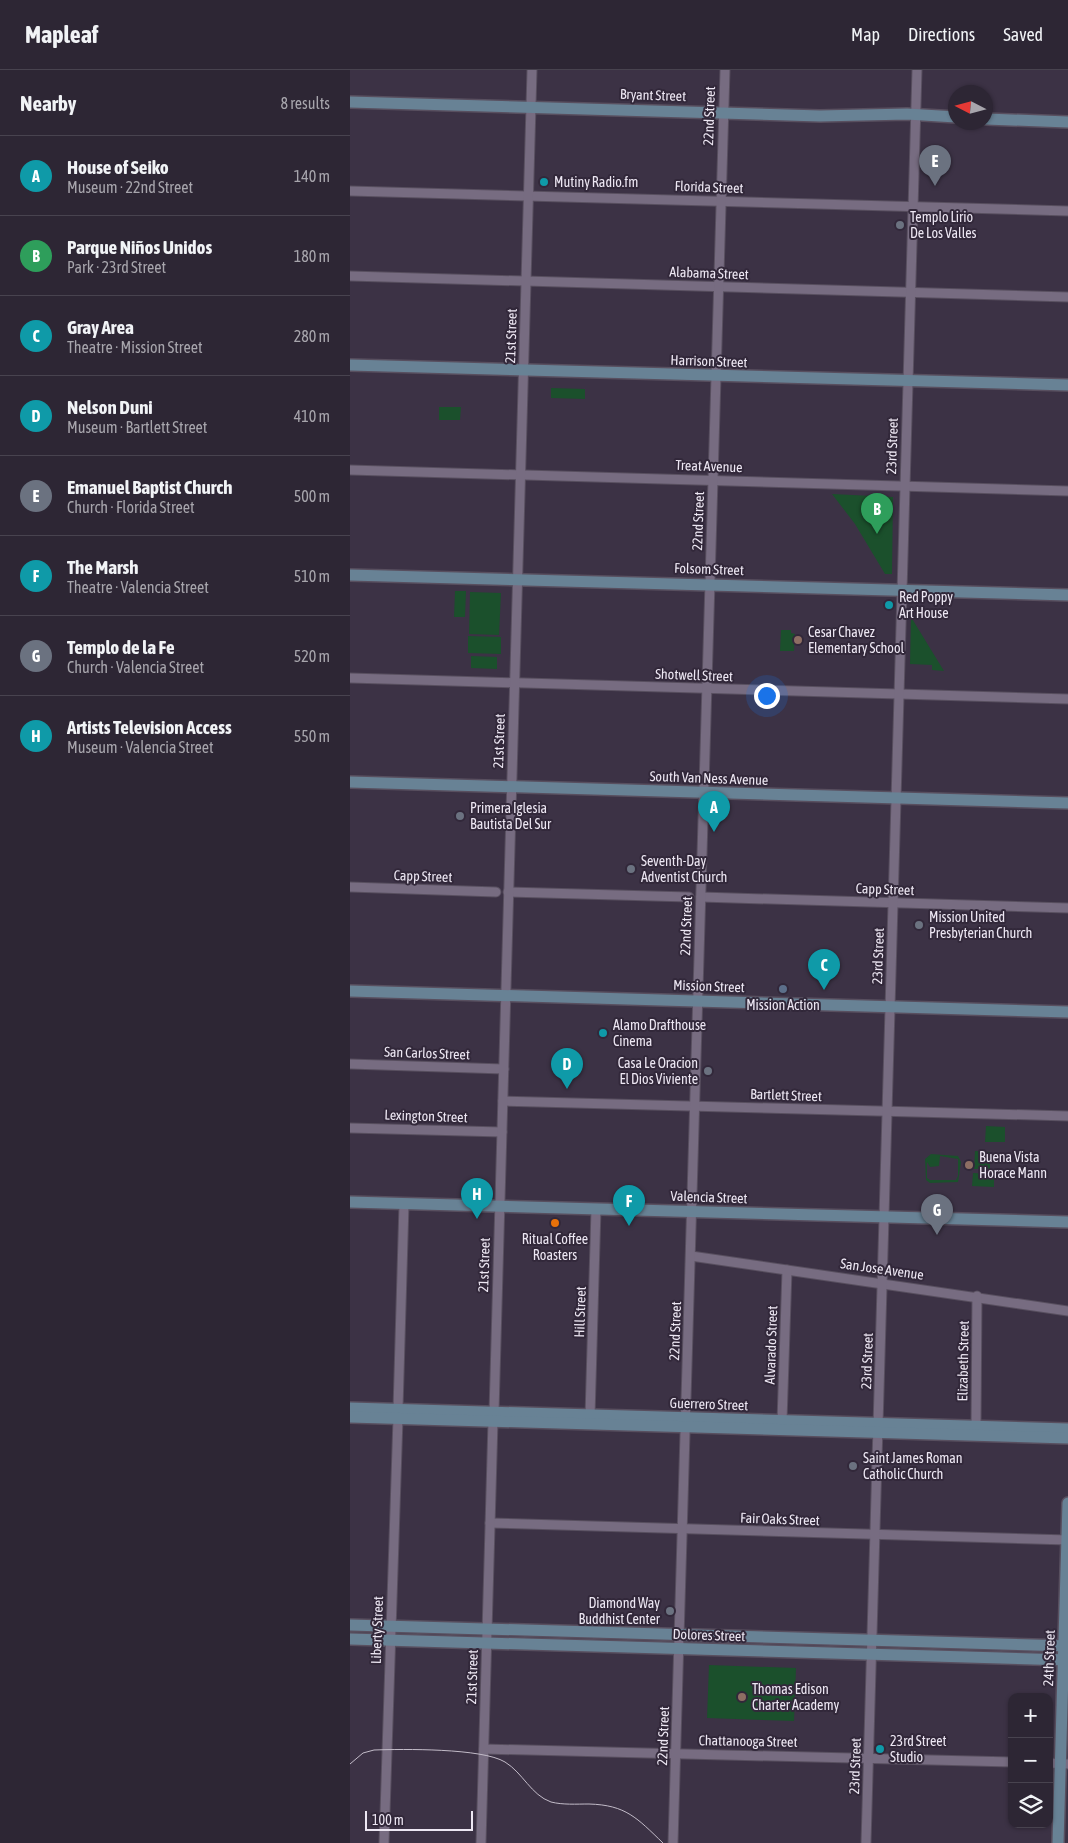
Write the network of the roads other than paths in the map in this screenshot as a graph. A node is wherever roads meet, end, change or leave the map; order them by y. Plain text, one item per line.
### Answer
1 (532, 70) edge
2 (725, 70) edge
3 (917, 70) edge
4 (350, 102) edge
5 (531, 107) junction
6 (723, 112) junction
7 (915, 115) junction
8 (948, 117) edge
9 (993, 119) edge
10 (1068, 122) edge
11 (350, 191) edge
12 (528, 196) junction
13 (720, 201) junction
14 (913, 207) junction
15 (1068, 211) edge
16 (350, 276) edge
17 (526, 281) junction
18 (718, 287) junction
19 (911, 292) junction
20 (1068, 297) edge
21 (350, 366) edge
22 (524, 371) junction
23 (716, 376) junction
24 (908, 382) junction
25 (1068, 385) edge
26 (350, 470) edge
27 (520, 475) junction
28 (713, 480) junction
29 (905, 486) junction
30 (1068, 491) edge
31 (350, 575) edge
32 (518, 579) junction
33 (710, 584) junction
34 (902, 590) junction
35 (1068, 595) edge
36 (350, 678) edge
37 (514, 683) junction
38 (707, 689) junction
39 (900, 694) junction
40 (1068, 699) edge
41 (350, 782) edge
42 (512, 787) junction
43 (703, 793) junction
44 (896, 798) junction
45 (1068, 803) edge
46 (350, 887) edge
47 (496, 892) dead end
48 (508, 892) junction
49 (689, 897) dead end
50 (701, 897) junction
51 (893, 903) junction
52 (1068, 908) edge
53 (350, 991) edge
54 (505, 996) junction
55 (698, 1001) junction
56 (890, 1007) junction
57 (1068, 1012) edge
58 (350, 1064) edge
59 (504, 1069) junction
60 (503, 1100) junction
61 (695, 1106) junction
62 (888, 1111) junction
63 (1068, 1116) edge
64 (350, 1128) edge
65 (502, 1132) junction
66 (350, 1202) edge
67 (404, 1204) junction
68 (500, 1206) junction
69 (596, 1209) junction
70 (692, 1212) junction
71 (885, 1218) junction
72 (1068, 1222) edge
73 (691, 1256) junction
74 (787, 1270) junction
75 (883, 1284) junction
76 (977, 1296) junction
77 (1068, 1311) edge
78 (350, 1408) edge
79 (398, 1414) junction
80 (494, 1416) junction
81 (590, 1416) junction
82 (350, 1417) edge
83 (782, 1421) junction
84 (686, 1422) junction
85 (976, 1426) junction
86 (879, 1428) junction
87 (1068, 1430) edge
88 (1068, 1438) edge
89 (1068, 1503) edge
90 (490, 1523) junction
91 (683, 1530) junction
92 (876, 1535) junction
93 (1067, 1540) edge
94 (350, 1625) edge
95 (391, 1626) junction
96 (488, 1629) junction
97 (583, 1632) junction
98 (680, 1634) junction
99 (350, 1639) edge
100 (390, 1640) junction
101 (873, 1640) junction
102 (487, 1643) junction
103 (583, 1646) junction
104 (1066, 1646) edge
105 (680, 1649) junction
106 (872, 1654) junction
107 (1066, 1660) edge
108 (484, 1749) junction
109 (677, 1753) junction
110 (869, 1758) junction
111 (1008, 1762) edge
112 (1059, 1764) edge
113 (384, 1843) edge
114 (481, 1843) edge
115 (673, 1843) edge
116 (866, 1843) edge
117 (1058, 1843) edge

1 - 5 street, 21st Street
2 - 6 street, 22nd Street
3 - 7 street, 23rd Street
4 - 5 main road, Bryant Street
5 - 6 main road, Bryant Street
5 - 12 street, 21st Street
6 - 7 main road, Bryant Street
6 - 13 street, 22nd Street
7 - 8 main road, Bryant Street
7 - 14 street, 23rd Street
9 - 10 main road
11 - 12 street, Florida Street
12 - 13 street, Florida Street
12 - 17 street, 21st Street
13 - 14 street, Florida Street
13 - 18 street, 22nd Street
14 - 15 street, Florida Street
14 - 19 street, 23rd Street
16 - 17 street, Alabama Street
17 - 18 street, Alabama Street
17 - 22 street, 21st Street
18 - 19 street, Alabama Street
18 - 23 street, 22nd Street
19 - 20 street, Alabama Street
19 - 24 street, 23rd Street
21 - 22 main road, Harrison Street
22 - 23 main road, Harrison Street
22 - 27 street, 21st Street
23 - 24 main road, Harrison Street
23 - 28 street, 22nd Street
24 - 25 main road, Harrison Street
24 - 29 street, 23rd Street
26 - 27 street, Treat Avenue
27 - 28 street, Treat Avenue
27 - 32 street, 21st Street
28 - 29 street, Treat Avenue
28 - 33 street, 22nd Street
29 - 30 street, Treat Avenue
29 - 34 street, 23rd Street
31 - 32 main road, Folsom Street
32 - 33 main road, Folsom Street
32 - 37 street, 21st Street
33 - 34 main road, Folsom Street
33 - 38 street, 22nd Street
34 - 35 main road, Folsom Street
34 - 39 street, 23rd Street
36 - 37 street, Shotwell Street
37 - 38 street, Shotwell Street
37 - 42 street, 21st Street
38 - 39 street, Shotwell Street
38 - 43 street, 22nd Street
39 - 40 street, Shotwell Street
39 - 44 street, 23rd Street
41 - 42 main road, South Van Ness Avenue
42 - 43 main road, South Van Ness Avenue
42 - 48 street, 21st Street
43 - 44 main road, South Van Ness Avenue
43 - 50 street, 22nd Street
44 - 45 main road, South Van Ness Avenue
44 - 51 street, 23rd Street
46 - 47 street, Capp Street
48 - 49 street
48 - 54 street, 21st Street
50 - 51 street, Capp Street
50 - 55 street, 22nd Street
51 - 52 street, Capp Street
51 - 56 street, 23rd Street
53 - 54 main road, Mission Street
54 - 55 main road, Mission Street
54 - 59 street, 21st Street
55 - 56 main road, Mission Street
55 - 61 street, 22nd Street
56 - 57 main road, Mission Street
56 - 62 street, 23rd Street
58 - 59 street, San Carlos Street
59 - 60 street, 21st Street
60 - 61 street, Bartlett Street
60 - 65 street, 21st Street
61 - 62 street, Bartlett Street
61 - 70 street, 22nd Street
62 - 63 street, Bartlett Street
62 - 71 street, 23rd Street
64 - 65 street, Lexington Street
65 - 68 street, 21st Street
66 - 67 main road, Valencia Street
67 - 68 main road, Valencia Street
67 - 79 street, Liberty Street
68 - 69 main road, Valencia Street
68 - 80 street, 21st Street
69 - 70 main road, Valencia Street
69 - 81 street, Hill Street
70 - 71 main road, Valencia Street
70 - 73 street, 22nd Street
71 - 72 main road, Valencia Street
71 - 75 street, 23rd Street
73 - 74 street, San Jose Avenue
73 - 84 street, 22nd Street
74 - 75 street, San Jose Avenue
74 - 83 street, Alvarado Street
75 - 76 street, San Jose Avenue
75 - 86 street, 23rd Street
76 - 77 street, San Jose Avenue
76 - 85 street, Elizabeth Street
78 - 79 main road, Guerrero Street
79 - 80 main road, Guerrero Street
79 - 82 main road, Guerrero Street
79 - 95 street, Liberty Street
80 - 81 main road, Guerrero Street
80 - 84 main road, Guerrero Street
80 - 90 street, 21st Street
81 - 84 main road, Guerrero Street
83 - 84 main road, Guerrero Street
83 - 86 main road, Guerrero Street
84 - 86 main road, Guerrero Street
84 - 91 street, 22nd Street
85 - 86 main road, Guerrero Street
85 - 87 main road, Guerrero Street
86 - 88 main road, Guerrero Street
86 - 92 street, 23rd Street
89 - 93 main road, 24th Street
90 - 91 street, Fair Oaks Street
90 - 96 street, 21st Street
91 - 92 street, Fair Oaks Street
91 - 98 street, 22nd Street
92 - 93 street, Fair Oaks Street
92 - 101 street, 23rd Street
93 - 104 main road, 24th Street
94 - 95 main road, Dolores Street
95 - 96 main road, Dolores Street
95 - 100 street, Liberty Street
96 - 97 main road, Dolores Street
96 - 102 street, 21st Street
97 - 98 main road, Dolores Street
97 - 103 main road
98 - 101 main road, Dolores Street
98 - 105 street, 22nd Street
99 - 100 main road, Dolores Street
100 - 102 main road, Dolores Street
100 - 113 street, Liberty Street
101 - 104 main road, Dolores Street
101 - 106 street, 23rd Street
102 - 103 main road, Dolores Street
102 - 108 street, 21st Street
103 - 105 main road, Dolores Street
104 - 107 main road, 24th Street
105 - 106 main road, Dolores Street
105 - 109 street, 22nd Street
106 - 107 main road, Dolores Street
106 - 110 street, 23rd Street
107 - 112 main road, 24th Street
108 - 109 street, Chattanooga Street
108 - 114 street, 21st Street
109 - 110 street, Chattanooga Street
109 - 115 street, 22nd Street
110 - 111 street, Chattanooga Street
110 - 116 street, 23rd Street
112 - 117 main road, 24th Street

